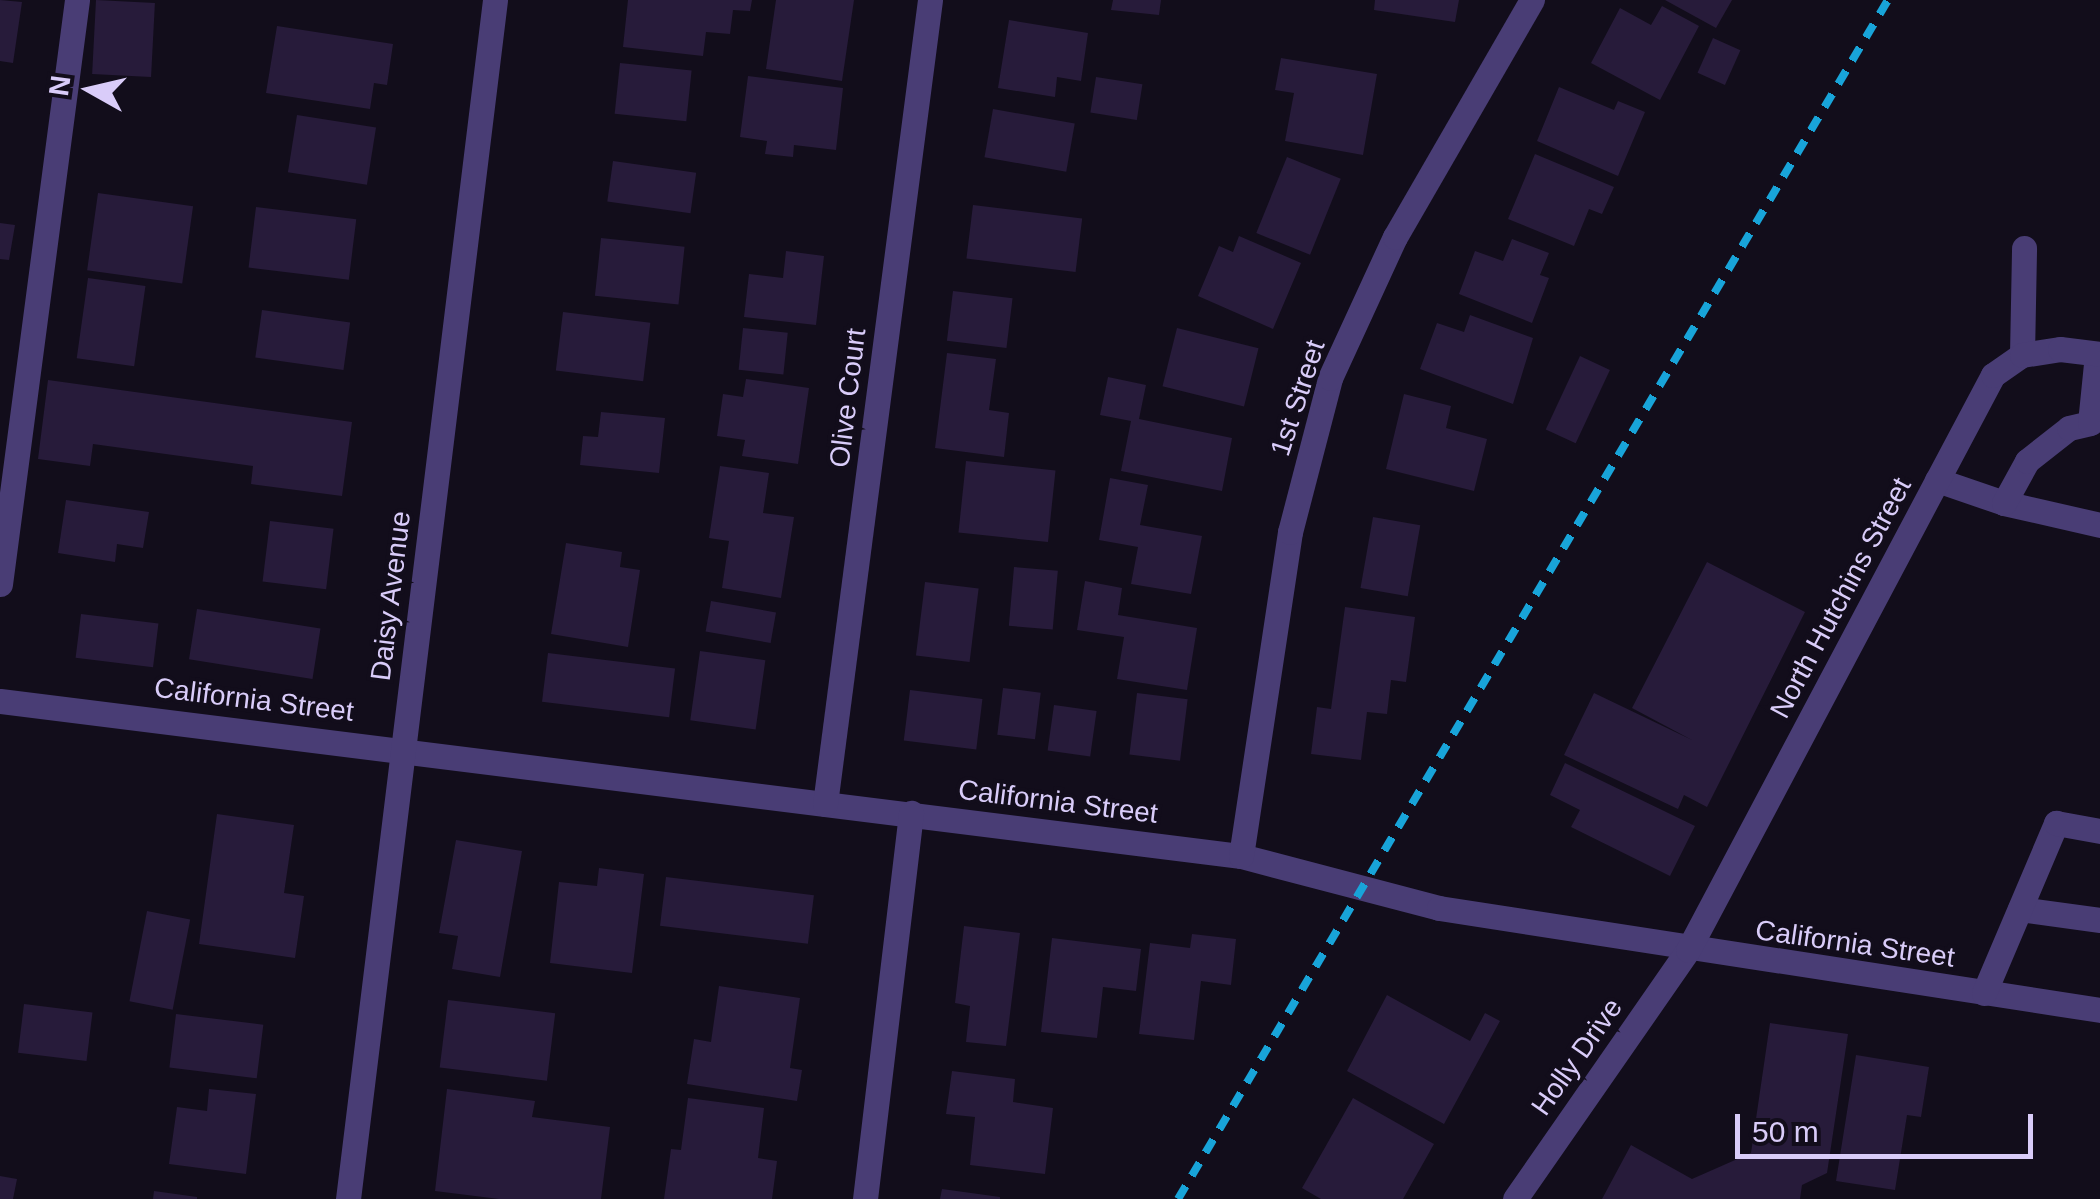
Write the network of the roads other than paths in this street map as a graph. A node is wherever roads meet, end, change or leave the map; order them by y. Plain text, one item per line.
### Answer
1 (77, 0) edge
2 (495, 0) edge
3 (930, 0) edge
4 (1532, 0) edge
5 (2024, 248) dead end
6 (2098, 354) edge
7 (2022, 355) junction
8 (2095, 424) edge
9 (1937, 480) junction
10 (2004, 503) junction
11 (2100, 526) edge
12 (0, 584) edge
13 (0, 700) edge
14 (402, 748) junction
15 (825, 804) junction
16 (911, 813) junction
17 (2100, 831) edge
18 (1241, 856) junction
19 (2020, 908) junction
20 (2100, 920) edge
21 (1688, 950) junction
22 (1984, 994) junction
23 (2100, 1010) edge
24 (348, 1199) edge
25 (865, 1199) edge
26 (1515, 1199) edge

1 - 12 street
2 - 14 street, Daisy Avenue
3 - 15 street, Olive Court
4 - 18 street, 1st Street
5 - 7 street
6 - 7 street
6 - 8 street
7 - 9 street, North Hutchins Street
8 - 10 street
9 - 10 street
9 - 21 street, North Hutchins Street
10 - 11 street
13 - 14 street, California Street
14 - 15 street, California Street
14 - 24 street, Daisy Avenue
15 - 16 street, California Street
16 - 18 street, California Street
16 - 25 street
17 - 19 street
18 - 21 street, California Street
19 - 20 street
19 - 22 street
21 - 22 street, California Street
21 - 26 street, Holly Drive
22 - 23 street, California Street

